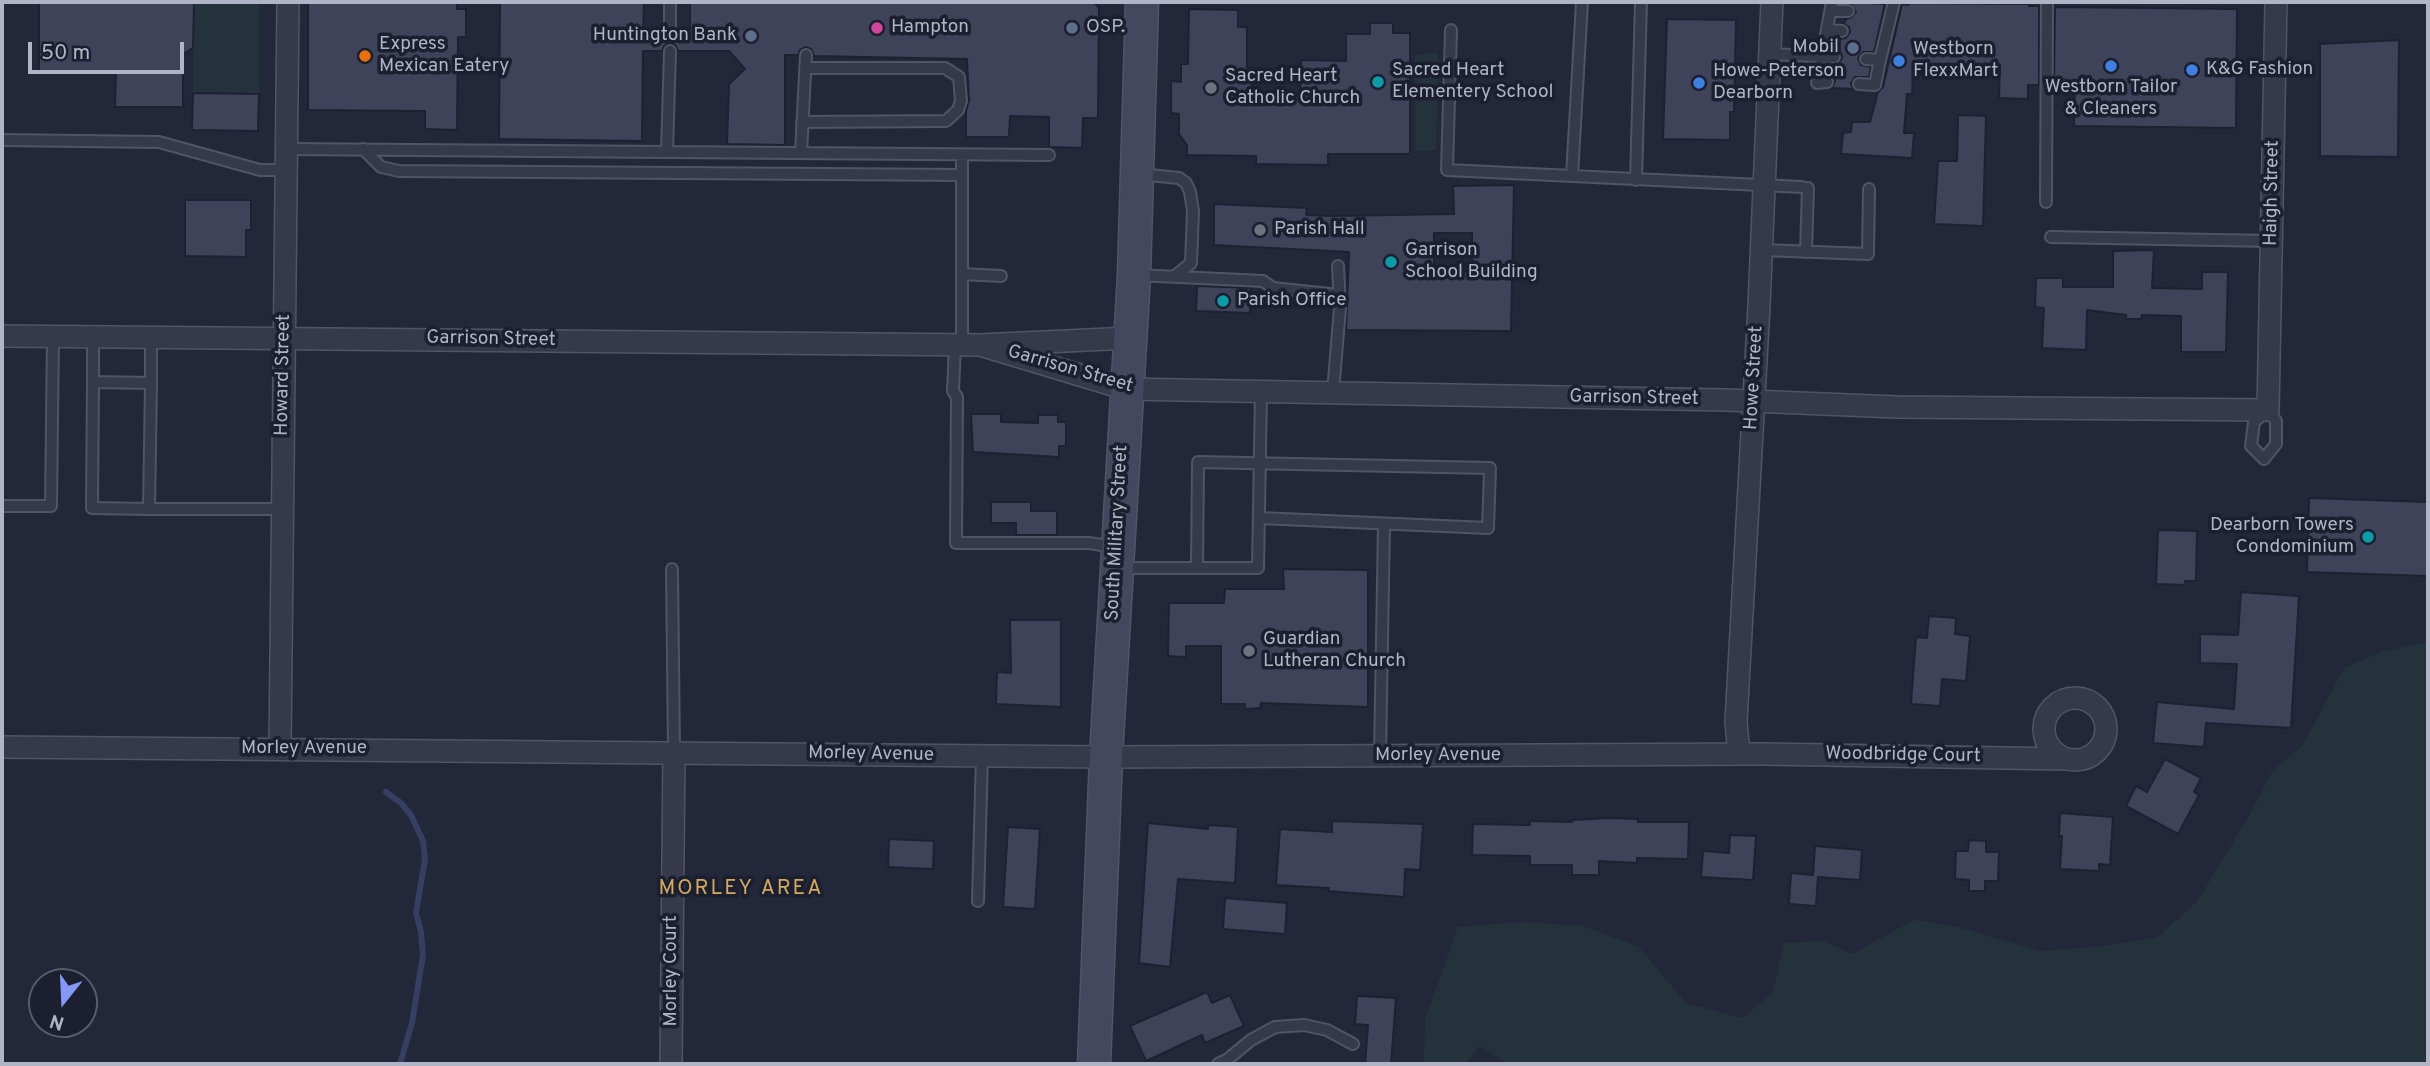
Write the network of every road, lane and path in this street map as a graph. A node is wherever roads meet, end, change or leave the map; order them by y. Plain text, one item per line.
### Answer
1 (288, 2) edge
2 (670, 2) edge
3 (1142, 2) edge
4 (1582, 2) edge
5 (1641, 2) edge
6 (1772, 2) edge
7 (2047, 2) edge
8 (2276, 2) edge
9 (1831, 6) edge
10 (1893, 8) edge
11 (1848, 11) dead end
12 (1879, 13) dead end
13 (670, 30) dead end
14 (1451, 30) dead end
15 (1827, 30) junction
16 (1842, 31) dead end
17 (1874, 33) dead end
18 (1887, 33) junction
19 (670, 51) dead end
20 (1770, 54) junction
21 (806, 55) dead end
22 (1828, 57) junction
23 (1866, 59) dead end
24 (1880, 60) junction
25 (805, 68) junction
26 (1827, 82) dead end
27 (1859, 84) dead end
28 (802, 122) junction
29 (2, 140) edge
30 (363, 149) junction
31 (667, 152) junction
32 (801, 153) junction
33 (962, 155) junction
34 (1049, 155) dead end
35 (286, 160) junction
36 (1136, 174) junction
37 (962, 175) junction
38 (1572, 176) junction
39 (1636, 180) junction
40 (1765, 187) junction
41 (1869, 190) dead end
42 (2046, 202) dead end
43 (2051, 237) dead end
44 (2272, 241) junction
45 (1762, 250) junction
46 (1806, 251) junction
47 (1338, 266) dead end
48 (962, 274) junction
49 (1134, 275) junction
50 (1001, 276) dead end
51 (1175, 276) junction
52 (1339, 295) junction
53 (2, 336) edge
54 (53, 336) junction
55 (93, 337) junction
56 (151, 337) junction
57 (284, 338) junction
58 (1130, 338) junction
59 (966, 345) junction
60 (93, 382) junction
61 (151, 383) junction
62 (2269, 384) joint
63 (1126, 389) junction
64 (1261, 392) junction
65 (1332, 392) junction
66 (1753, 402) junction
67 (1259, 464) junction
68 (2, 506) edge
69 (149, 509) junction
70 (282, 509) junction
71 (1259, 518) junction
72 (1384, 524) junction
73 (1117, 558) junction
74 (1197, 568) junction
75 (672, 569) dead end
76 (2, 747) edge
77 (280, 748) junction
78 (674, 752) junction
79 (1739, 754) junction
80 (982, 756) junction
81 (1380, 756) junction
82 (1106, 757) junction
83 (2066, 759) dead end
84 (978, 901) dead end
85 (1353, 1044) dead end
86 (671, 1064) edge
87 (1094, 1064) edge
88 (1217, 1064) edge

1 - 35 street, Howard Street
2 - 13 lane
3 - 36 street, South Military Street
4 - 38 lane
5 - 39 lane
6 - 20 street, Howe Street
7 - 42 lane
8 - 44 street, Haigh Street
9 - 11 lane
9 - 15 lane
10 - 12 lane
10 - 18 lane
14 - 38 lane
15 - 16 lane
15 - 22 lane
17 - 18 lane
18 - 24 lane
19 - 31 lane
20 - 22 lane
20 - 40 street, Howe Street
21 - 25 lane
22 - 26 lane
23 - 24 lane
24 - 27 lane
25 - 28 lane
25 - 28 lane
28 - 32 lane
29 - 35 lane
30 - 31 lane
30 - 35 lane
30 - 37 lane
31 - 32 lane
32 - 33 lane
33 - 34 lane
33 - 37 lane
35 - 57 street, Howard Street
36 - 49 street, South Military Street
36 - 51 lane
37 - 48 lane
38 - 39 lane
39 - 40 lane
40 - 45 street, Howe Street
40 - 46 lane
41 - 46 lane
43 - 44 lane
44 - 62 street, Haigh Street
45 - 46 lane
45 - 66 street, Howe Street
47 - 52 lane
48 - 50 lane
48 - 59 lane
49 - 51 lane
49 - 58 street, South Military Street
51 - 52 lane
52 - 65 lane
53 - 54 street, Garrison Street
54 - 55 street, Garrison Street
54 - 68 lane
55 - 56 street, Garrison Street
55 - 60 lane
56 - 57 street, Garrison Street
56 - 61 lane
57 - 59 street, Garrison Street
57 - 70 street, Howard Street
58 - 59 street, Garrison Street
58 - 63 street, South Military Street
59 - 63 street, Garrison Street
59 - 73 lane
60 - 61 lane
60 - 69 lane
61 - 69 lane
62 - 66 street, Garrison Street
63 - 64 street, Garrison Street
63 - 73 street, South Military Street
64 - 65 street, Garrison Street
64 - 67 lane
65 - 66 street, Garrison Street
66 - 79 street, Howe Street
67 - 71 lane
67 - 72 lane
67 - 74 lane
69 - 70 lane
70 - 77 street, Howard Street
71 - 72 lane
71 - 74 lane
72 - 81 lane
73 - 74 lane
73 - 82 street, South Military Street
75 - 78 lane
76 - 77 street, Morley Avenue
77 - 78 street, Morley Avenue
78 - 80 street, Morley Avenue
78 - 86 street, Morley Court
79 - 81 street, Morley Avenue
79 - 83 street, Woodbridge Court
80 - 82 street, Morley Avenue
80 - 84 lane
81 - 82 street, Morley Avenue
82 - 87 street, South Military Street
85 - 88 lane

